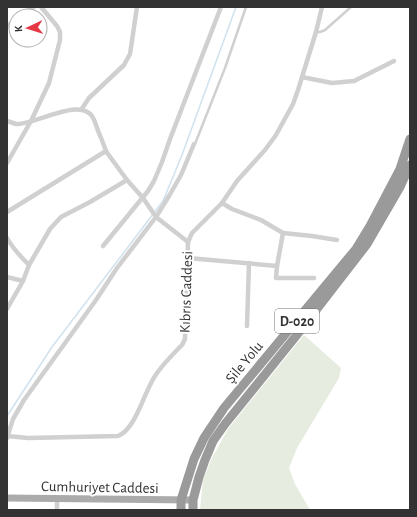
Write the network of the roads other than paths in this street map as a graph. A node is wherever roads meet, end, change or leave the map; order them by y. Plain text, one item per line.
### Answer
1 (41, 7) edge
2 (137, 7) edge
3 (221, 7) edge
4 (246, 7) edge
5 (322, 7) edge
6 (352, 7) edge
7 (316, 32) junction
8 (394, 61) dead end
9 (302, 77) junction
10 (81, 110) junction
11 (7, 121) edge
12 (30, 121) junction
13 (410, 140) edge
14 (194, 144) joint
15 (106, 151) junction
16 (7, 163) edge
17 (410, 165) edge
18 (127, 180) junction
19 (143, 198) junction
20 (222, 203) junction
21 (7, 212) edge
22 (156, 217) junction
23 (283, 233) junction
24 (7, 238) edge
25 (337, 240) dead end
26 (188, 242) junction
27 (103, 246) dead end
28 (188, 258) junction
29 (249, 263) junction
30 (30, 265) junction
31 (277, 266) junction
32 (7, 277) edge
33 (314, 278) dead end
34 (23, 281) junction
35 (7, 309) edge
36 (247, 326) dead end
37 (7, 437) edge
38 (7, 498) edge
39 (57, 499) junction
40 (181, 500) junction
41 (193, 500) junction
42 (57, 510) edge
43 (182, 510) edge
44 (193, 510) edge

1 - 12 street
2 - 10 street
3 - 19 street
4 - 14 lane
5 - 7 street, Kıbrıs Caddesi
6 - 7 lane
7 - 9 street, Kıbrıs Caddesi
8 - 9 street
9 - 20 street, Kıbrıs Caddesi
10 - 12 street
10 - 15 street
11 - 12 street
12 - 16 street
13 - 40 highway, Şile Yolu / D-020
14 - 22 street
15 - 18 street
15 - 21 street
17 - 41 highway, Şile Yolu / D-020
18 - 19 street
18 - 30 street
19 - 22 street
19 - 27 street
20 - 23 street
20 - 26 street, Kıbrıs Caddesi
22 - 26 street
22 - 37 street
23 - 25 street
23 - 31 street
24 - 30 street
26 - 28 street, Kıbrıs Caddesi
28 - 29 street
28 - 37 street, Kıbrıs Caddesi
29 - 31 street
29 - 36 street
30 - 34 street
31 - 33 street
32 - 34 street
34 - 35 street
38 - 39 main road, Cumhuriyet Caddesi
39 - 40 main road, Cumhuriyet Caddesi
39 - 42 street
40 - 41 main road, Cumhuriyet Caddesi
40 - 43 highway, Şile Yolu
41 - 44 highway, Şile Yolu

